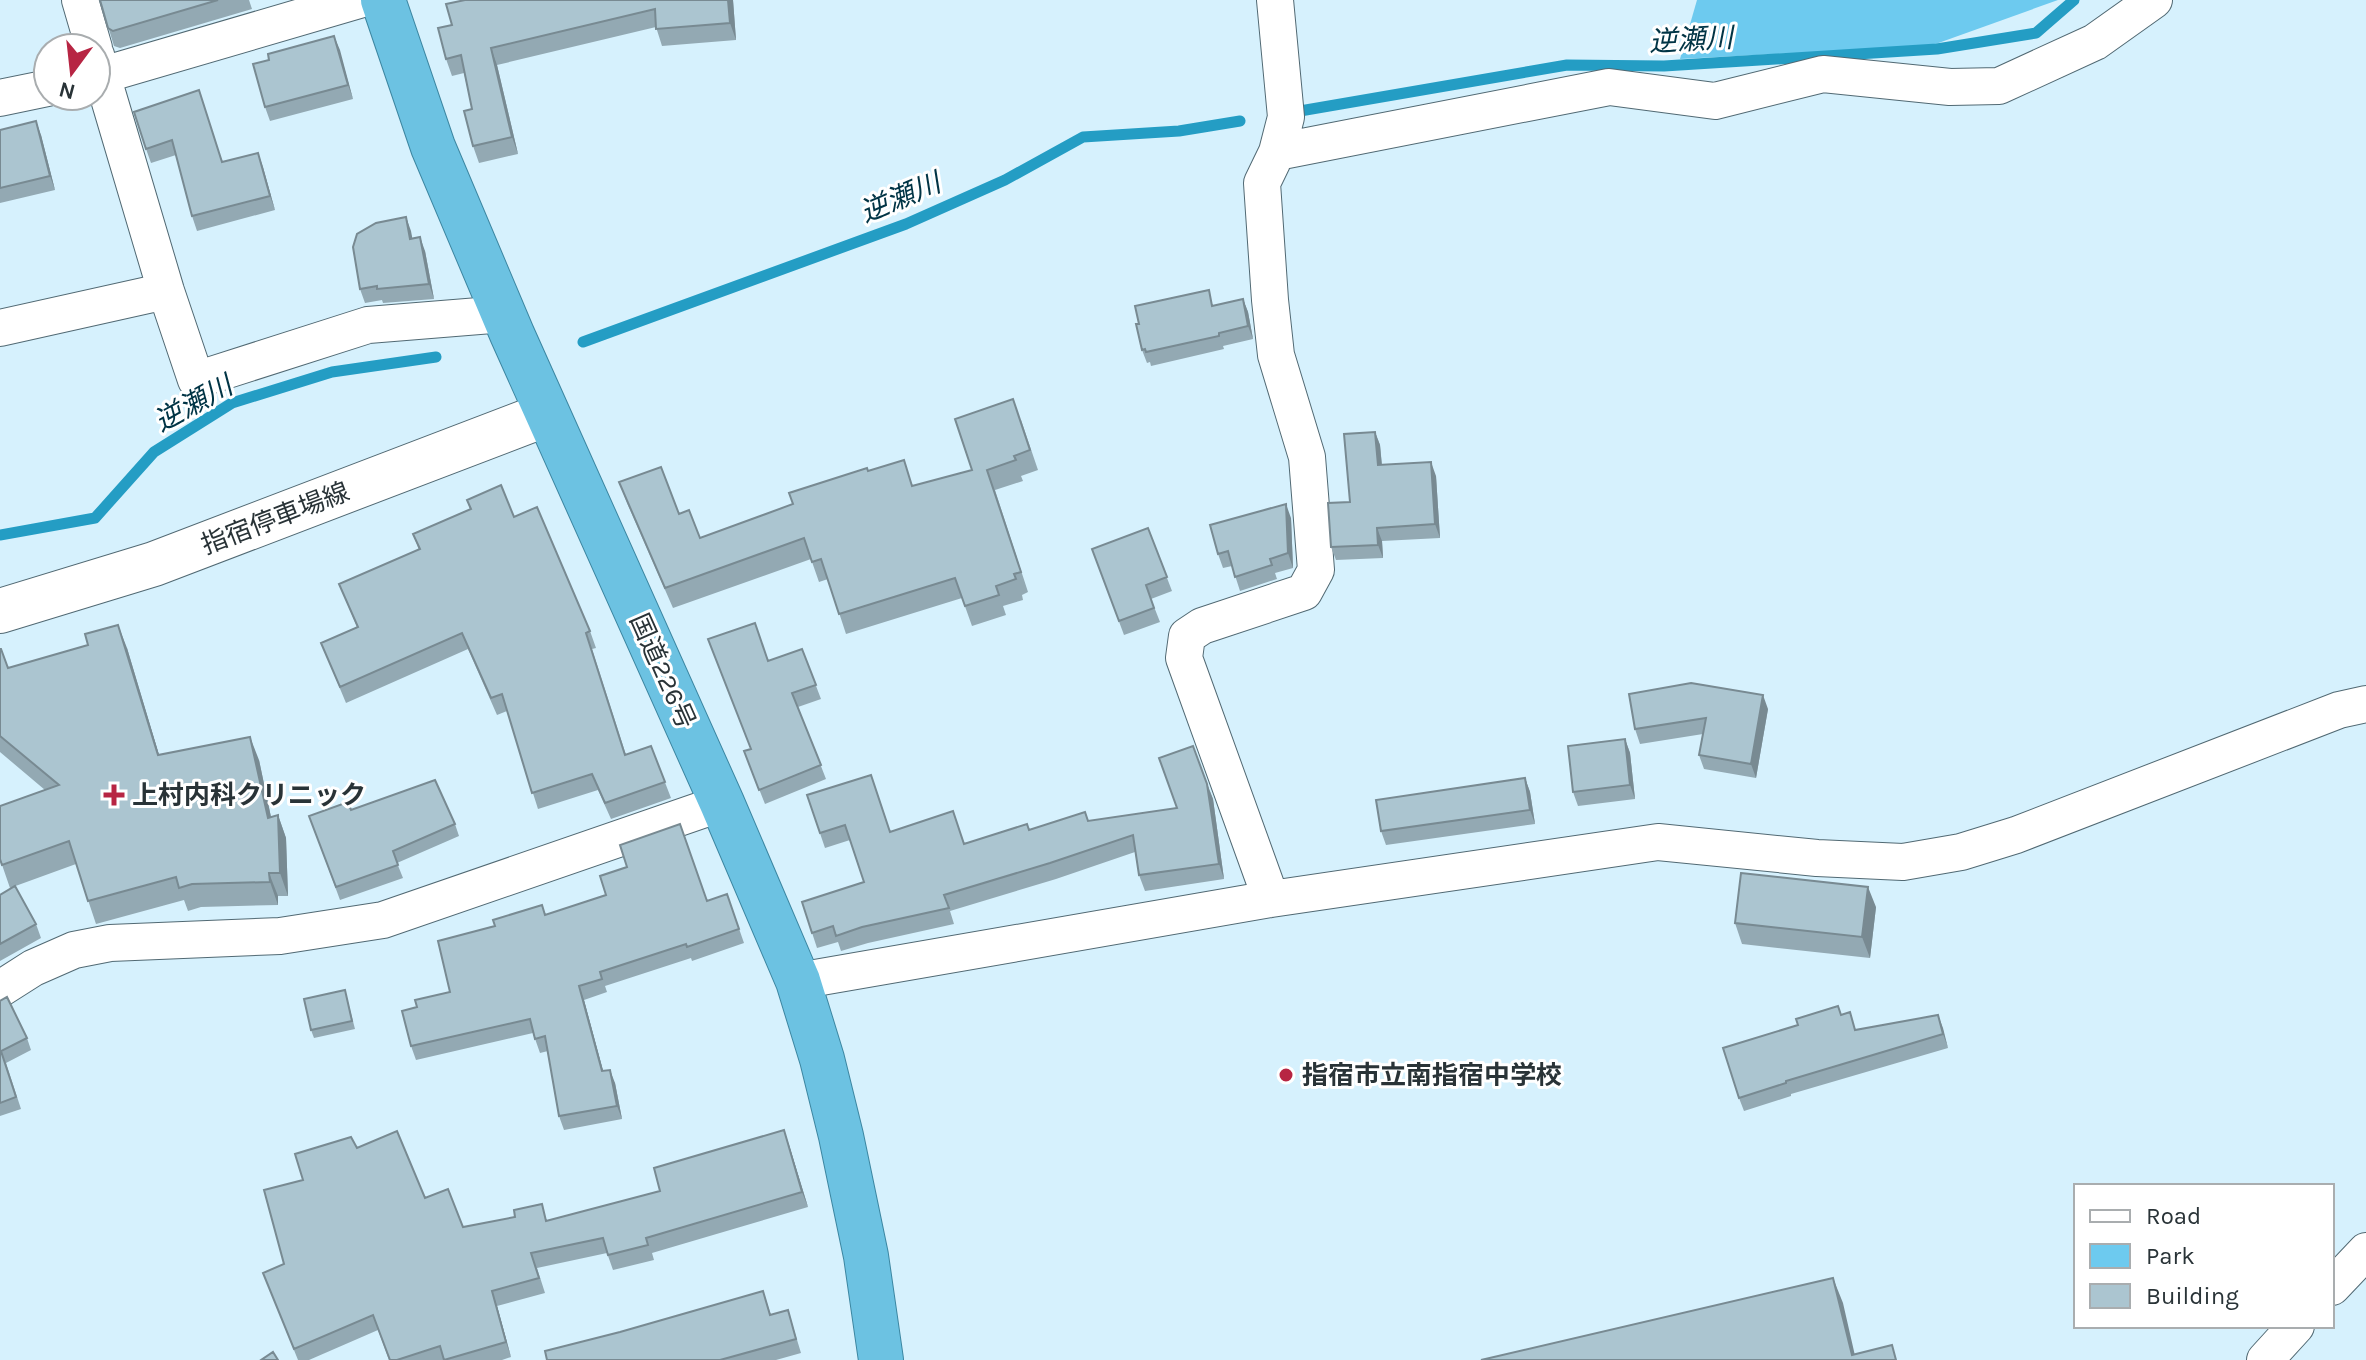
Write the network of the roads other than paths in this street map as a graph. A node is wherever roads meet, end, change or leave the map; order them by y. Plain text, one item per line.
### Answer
1 (80, 0) edge
2 (359, 0) edge
3 (383, 0) edge
4 (1275, 0) edge
5 (2154, 0) edge
6 (88, 32) edge
7 (112, 60) edge
8 (32, 91) edge
9 (0, 98) edge
10 (112, 112) edge
11 (1277, 152) junction
12 (166, 291) junction
13 (504, 314) junction
14 (0, 328) edge
15 (547, 414) junction
16 (0, 611) edge
17 (2366, 704) edge
18 (722, 803) junction
19 (1271, 899) junction
20 (798, 981) junction
21 (0, 989) edge
22 (2366, 1251) edge
23 (2334, 1285) edge
24 (2294, 1328) edge
25 (881, 1360) edge
26 (2265, 1360) edge

1 - 6 street
2 - 7 street
3 - 13 highway, 国道226号
4 - 11 street
5 - 11 street
8 - 9 street
10 - 12 street
11 - 19 street
12 - 13 street
12 - 14 street
13 - 15 highway, 国道226号
15 - 16 main road, 指宿停車場線
15 - 18 highway, 国道226号
17 - 19 street
18 - 20 highway, 国道226号
18 - 21 street
19 - 20 street
20 - 25 highway, 国道226号
22 - 23 street
24 - 26 street

